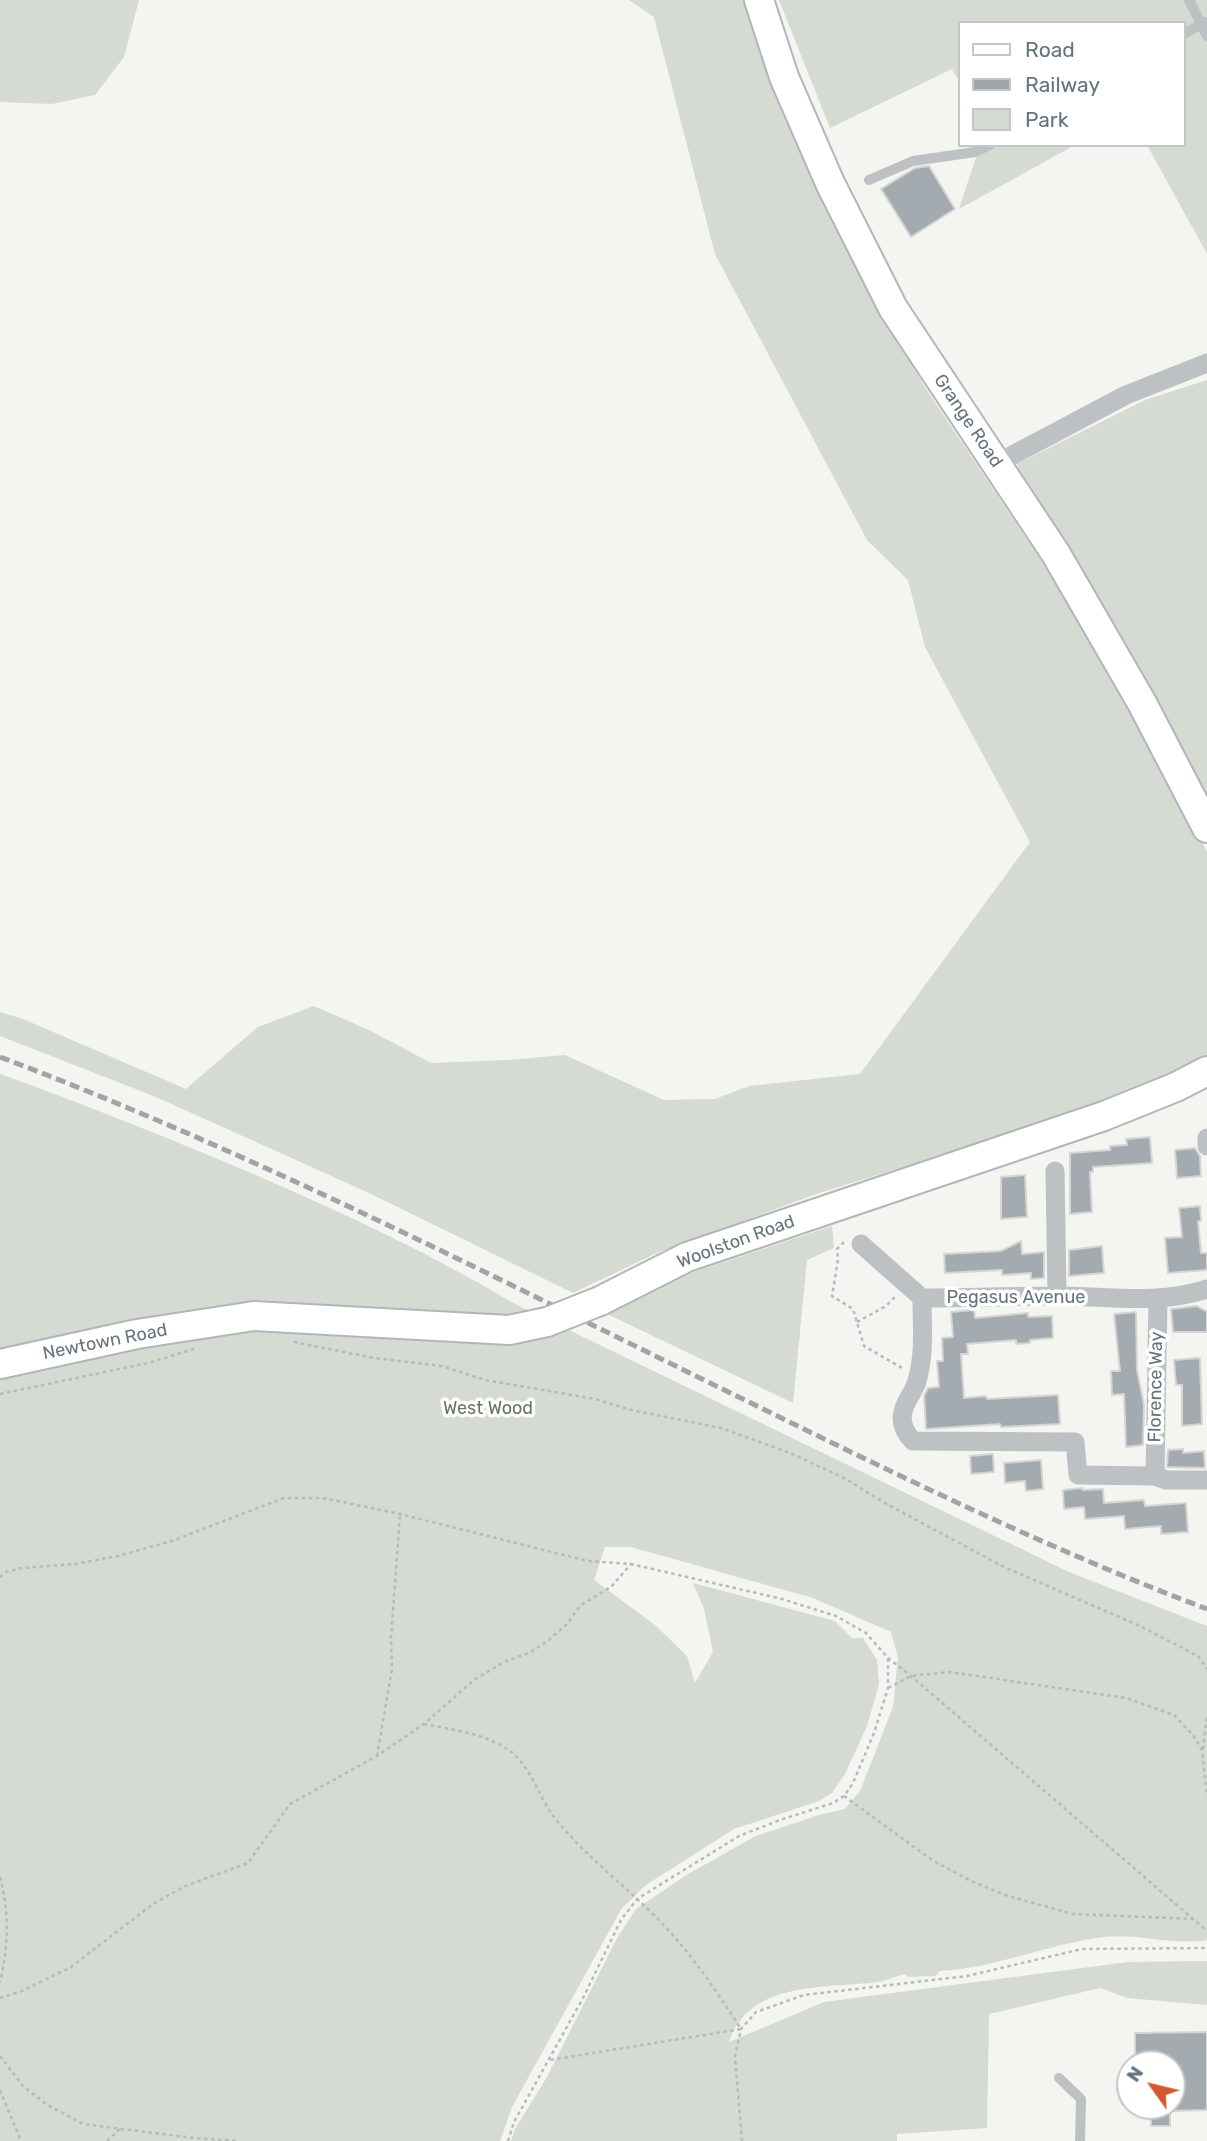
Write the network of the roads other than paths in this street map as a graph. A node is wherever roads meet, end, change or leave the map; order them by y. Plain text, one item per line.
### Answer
1 (759, 0) edge
2 (1189, 0) edge
3 (1204, 22) edge
4 (1186, 33) edge
5 (1207, 36) edge
6 (986, 147) edge
7 (870, 180) dead end
8 (1207, 363) edge
9 (996, 464) junction
10 (1207, 828) edge
11 (1207, 1071) edge
12 (1207, 1138) edge
13 (1207, 1146) edge
14 (1055, 1171) dead end
15 (861, 1244) road end
16 (1207, 1289) edge
17 (1057, 1296) junction
18 (922, 1298) junction
19 (1158, 1298) junction
20 (211, 1323) joint
21 (0, 1364) edge
22 (1155, 1476) junction
23 (1207, 1480) edge
24 (1059, 2078) dead end
25 (1080, 2141) edge

1 - 9 street, Grange Road
2 - 3 lane
3 - 4 lane
3 - 5 lane
6 - 7 lane
8 - 9 street
9 - 10 street, Grange Road
11 - 20 street, Woolston Road, bridge
12 - 13 street
14 - 17 street
15 - 18 street
16 - 19 street, Pegasus Avenue
17 - 18 street, Pegasus Avenue
17 - 19 street, Pegasus Avenue
18 - 22 street, Pegasus Avenue
19 - 22 street, Florence Way
20 - 21 street, Newtown Road
22 - 23 street, Pegasus Avenue
24 - 25 lane

